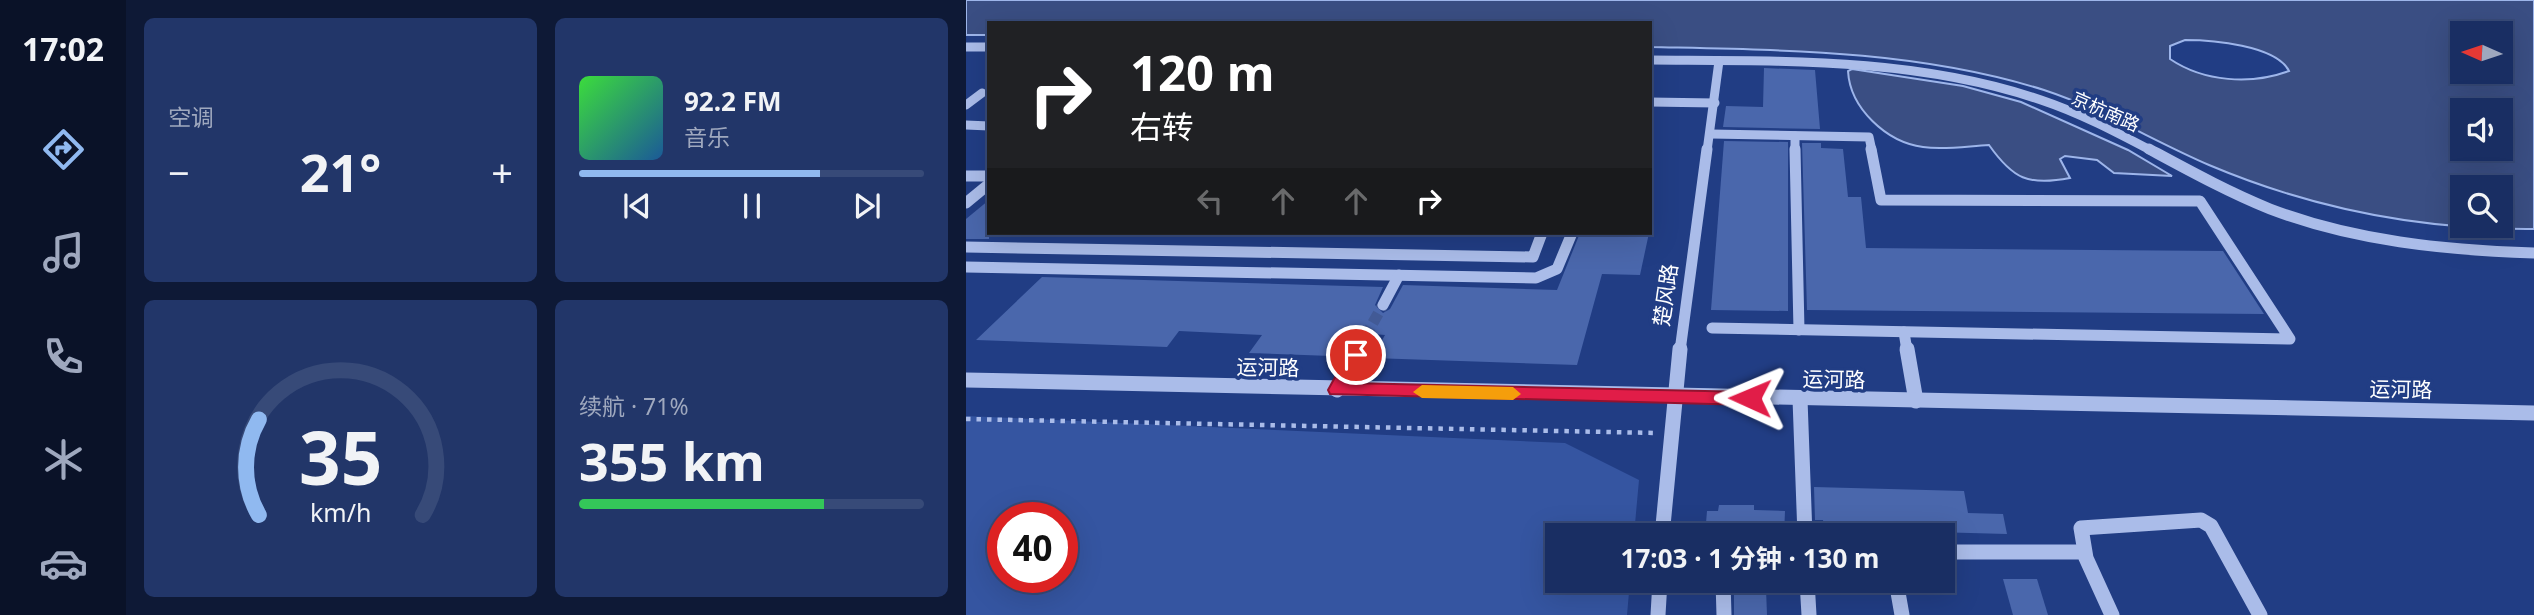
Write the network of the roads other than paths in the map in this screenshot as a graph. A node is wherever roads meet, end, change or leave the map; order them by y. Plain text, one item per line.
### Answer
1 (966, 47) edge
2 (987, 47) edge
3 (1652, 60) edge
4 (1719, 61) junction
5 (982, 93) dead end
6 (1652, 102) edge
7 (1715, 103) junction
8 (966, 105) edge
9 (966, 125) edge
10 (987, 126) edge
11 (1711, 134) junction
12 (1795, 136) junction
13 (966, 176) edge
14 (987, 176) edge
15 (987, 186) edge
16 (966, 203) edge
17 (1541, 235) edge
18 (1571, 235) edge
19 (966, 247) edge
20 (2534, 253) edge
21 (966, 267) edge
22 (1399, 275) junction
23 (1383, 305) tunnel mouth
24 (1712, 328) dead end
25 (1799, 330) junction
26 (1904, 332) junction
27 (1365, 337) tunnel mouth
28 (966, 380) edge
29 (1337, 390) junction
30 (1674, 397) junction
31 (1800, 399) junction
32 (1916, 401) junction
33 (2534, 413) edge
34 (1663, 523) edge
35 (1805, 523) edge
36 (1955, 552) edge
37 (2084, 552) junction
38 (1659, 593) edge
39 (1723, 593) edge
40 (1808, 593) edge
41 (1898, 593) edge
42 (1658, 615) edge
43 (1724, 615) edge
44 (1809, 615) edge
45 (1902, 615) edge
46 (2112, 615) edge
47 (2260, 615) edge

1 - 2 street
3 - 4 street, 京杭南路
4 - 7 street, 楚风路
4 - 20 street, 京杭南路
5 - 8 street
6 - 7 street
7 - 11 street, 楚风路
9 - 10 street
11 - 12 street
11 - 30 street, 楚风路
12 - 25 street
12 - 26 street
13 - 14 lane
15 - 16 street
17 - 19 street
18 - 22 street
21 - 22 street
22 - 23 street
24 - 25 street
25 - 26 street
26 - 32 street
27 - 29 street
28 - 29 street, 运河路
29 - 30 street, 运河路
30 - 31 street, 运河路
30 - 34 street, 楚风路
31 - 32 street, 运河路
31 - 35 street
32 - 33 street, 运河路
36 - 37 street
37 - 46 street
37 - 47 lane
38 - 42 street
39 - 43 street
40 - 44 street
41 - 45 street

